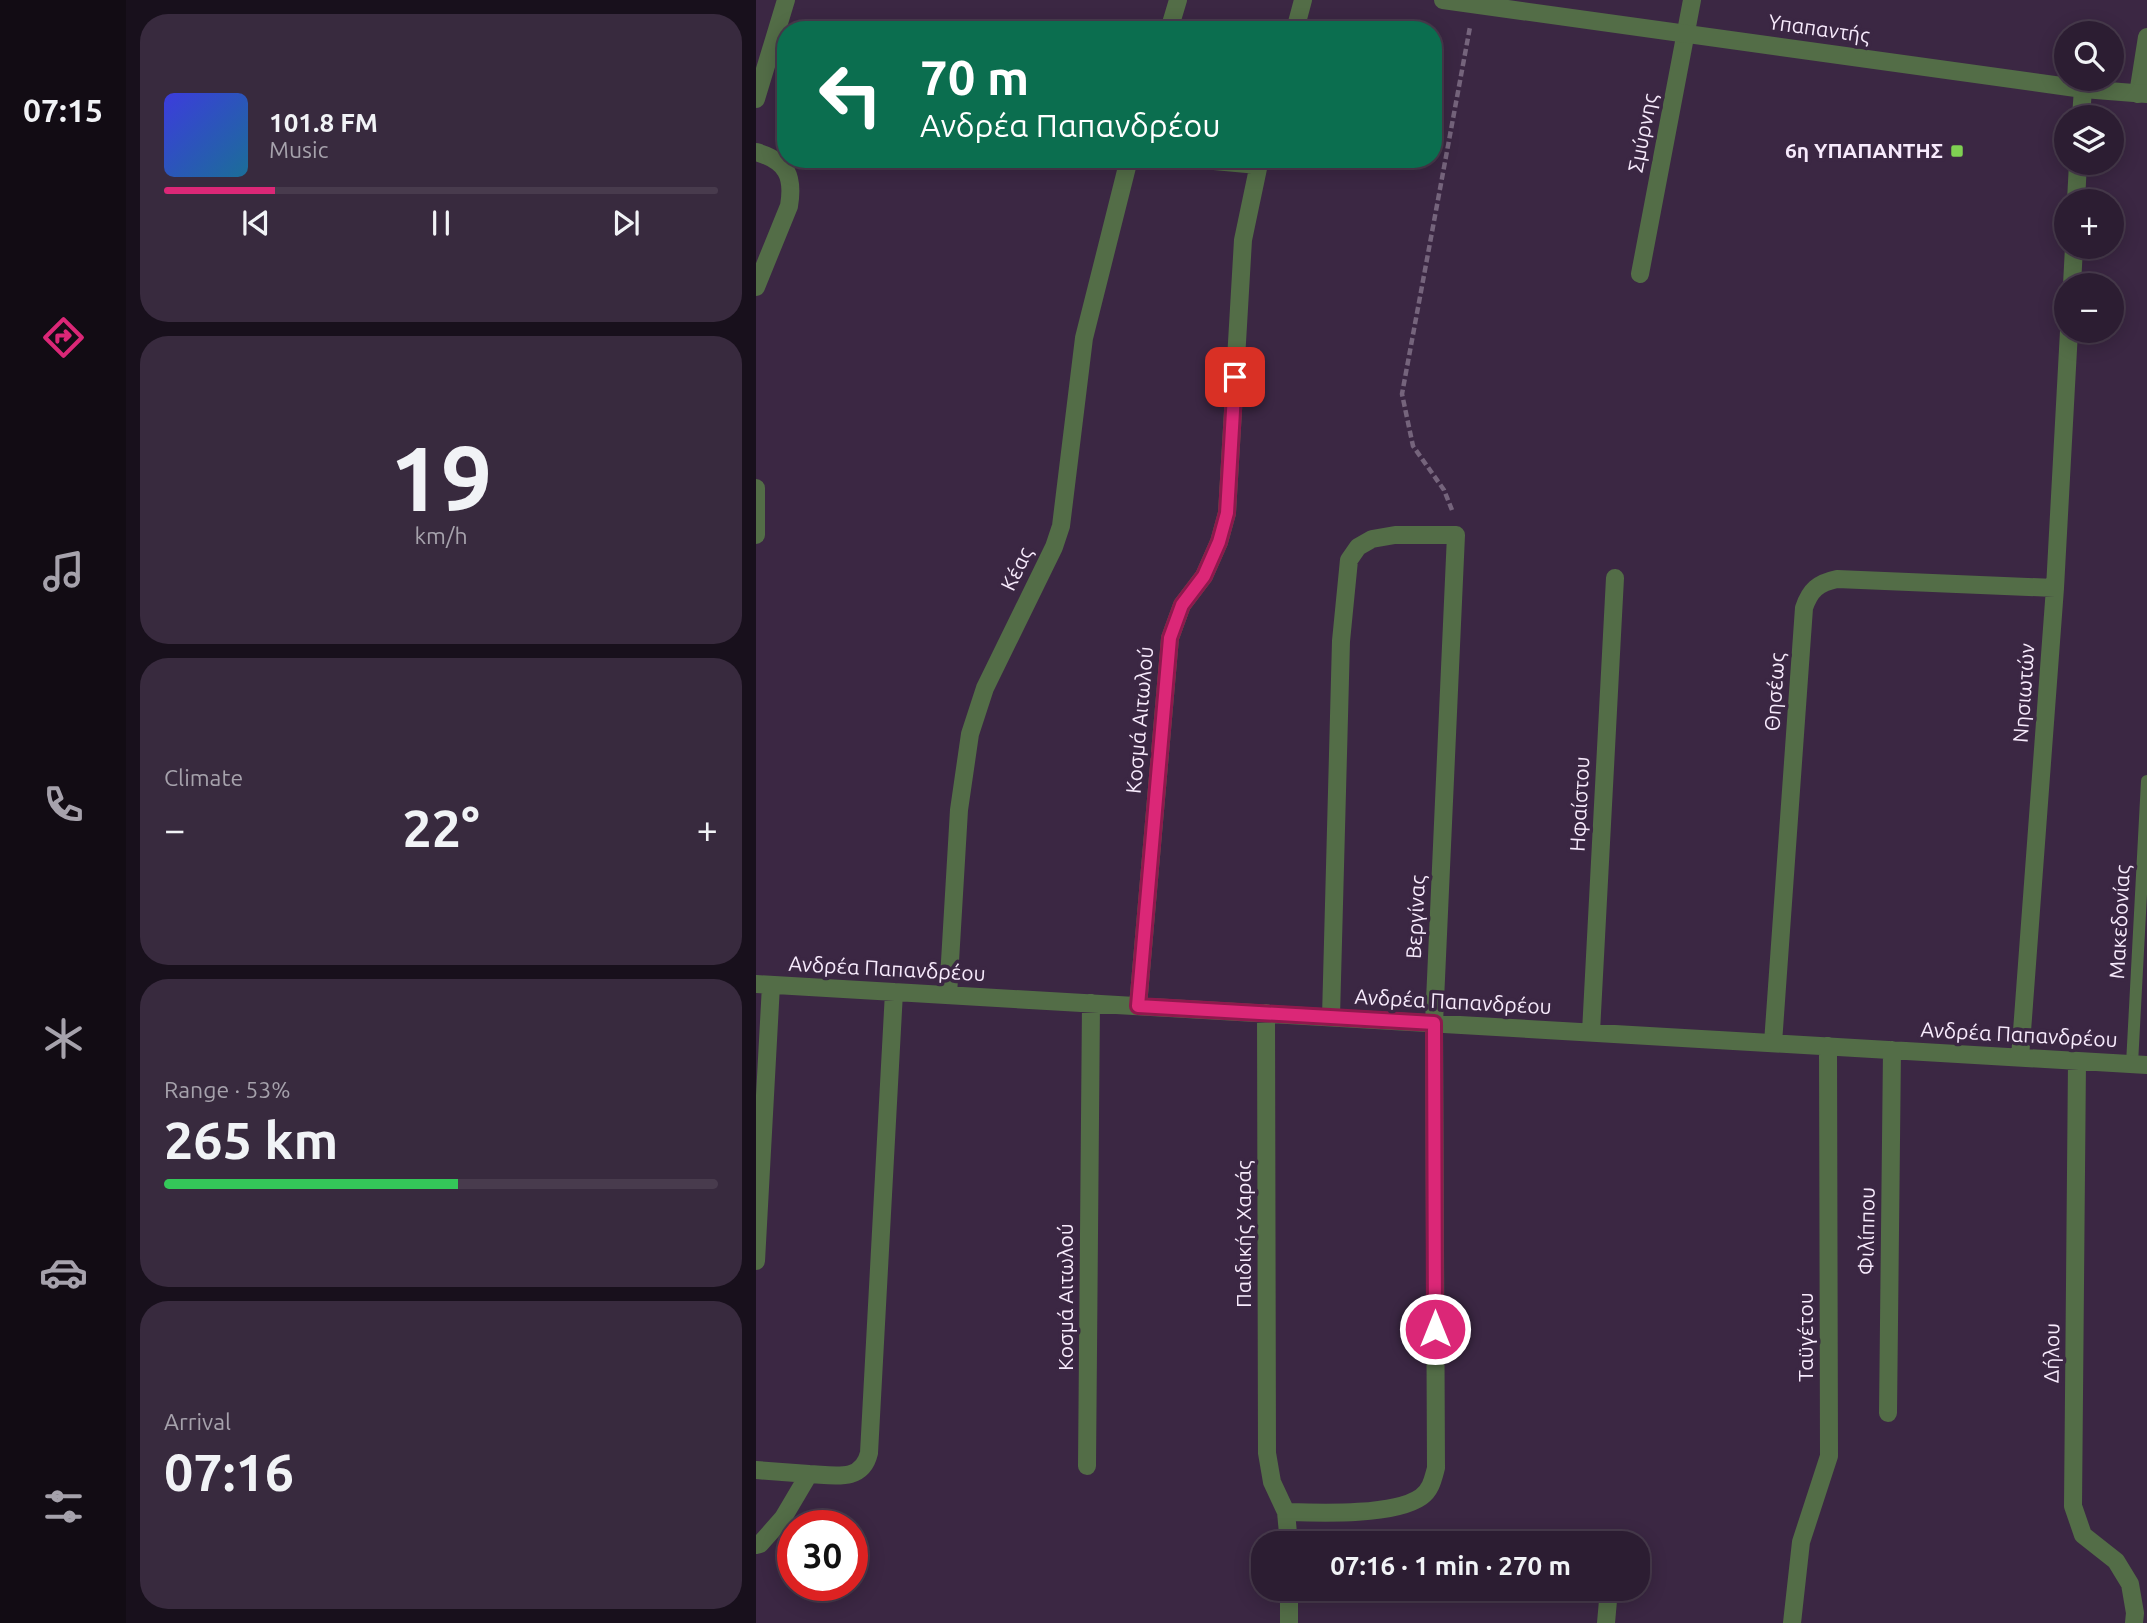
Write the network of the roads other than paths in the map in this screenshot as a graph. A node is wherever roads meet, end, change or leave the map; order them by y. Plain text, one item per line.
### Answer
1 (786, 0) edge
2 (1178, 0) edge
3 (1303, 0) edge
4 (1443, 0) edge
5 (1692, 0) edge
6 (780, 21) edge
7 (1172, 21) edge
8 (1297, 21) edge
9 (777, 30) edge
10 (1685, 34) junction
11 (2147, 37) edge
12 (2054, 85) edge
13 (2106, 91) edge
14 (2142, 94) edge
15 (756, 99) edge
16 (756, 152) edge
17 (777, 161) edge
18 (785, 168) edge
19 (1127, 168) edge
20 (1258, 168) edge
21 (1640, 274) dead end
22 (756, 287) edge
23 (2068, 343) edge
24 (756, 488) edge
25 (756, 535) edge
26 (1615, 579) dead end
27 (2055, 588) junction
28 (2147, 781) edge
29 (763, 984) edge
30 (894, 992) junction
31 (948, 995) junction
32 (1091, 1003) junction
33 (1138, 1006) junction
34 (1266, 1013) junction
35 (1331, 1017) junction
36 (1434, 1023) junction
37 (1591, 1032) junction
38 (1773, 1043) junction
39 (1828, 1046) junction
40 (1892, 1050) junction
41 (2020, 1058) junction
42 (2077, 1061) junction
43 (2139, 1065) edge
44 (756, 1261) edge
45 (1888, 1413) dead end
46 (1087, 1466) dead end
47 (756, 1470) edge
48 (809, 1474) junction
49 (1286, 1512) junction
50 (1288, 1531) edge
51 (756, 1545) edge
52 (1289, 1601) edge
53 (1608, 1601) edge
54 (1289, 1623) edge
55 (1606, 1623) edge
56 (1792, 1623) edge
57 (2134, 1623) edge

1 - 6 street
2 - 7 street
3 - 8 street
4 - 10 street, Υπαπαντής
5 - 10 street, Σμύρνης
9 - 15 street
10 - 12 street, Υπαπαντής
10 - 21 street, Σμύρνης
11 - 14 street
13 - 14 street, Υπαπαντής
16 - 17 street
18 - 22 street
19 - 31 street, Κέας
20 - 33 street, Κοσμά Αιτωλού
23 - 27 street, Νησιωτών
24 - 25 street
26 - 37 street, Ηφαίστου
27 - 38 street, Θησέως
27 - 41 street, Νησιωτών
28 - 43 lane, Μακεδονίας
29 - 30 street, Ανδρέα Παπανδρέου
29 - 44 street
30 - 31 street, Ανδρέα Παπανδρέου
30 - 48 street
31 - 32 street, Ανδρέα Παπανδρέου
32 - 33 street, Ανδρέα Παπανδρέου
32 - 46 street, Κοσμά Αιτωλού
33 - 34 street, Ανδρέα Παπανδρέου
34 - 35 street, Ανδρέα Παπανδρέου
34 - 49 street, Παιδικής Χαράς
35 - 36 street, Ανδρέα Παπανδρέου
35 - 36 street, Βεργίνας
36 - 37 street, Ανδρέα Παπανδρέου
36 - 49 street, Βεργίνας
37 - 38 street, Ανδρέα Παπανδρέου
38 - 39 street, Ανδρέα Παπανδρέου
39 - 40 street, Ανδρέα Παπανδρέου
39 - 56 street, Ταϋγέτου
40 - 41 street, Ανδρέα Παπανδρέου
40 - 45 street, Φιλίππου
41 - 42 street, Ανδρέα Παπανδρέου
42 - 43 street, Ανδρέα Παπανδρέου
42 - 57 street, Δήλου
47 - 48 street
48 - 51 street
49 - 50 street, Παιδικής Χαράς
52 - 54 street
53 - 55 street

